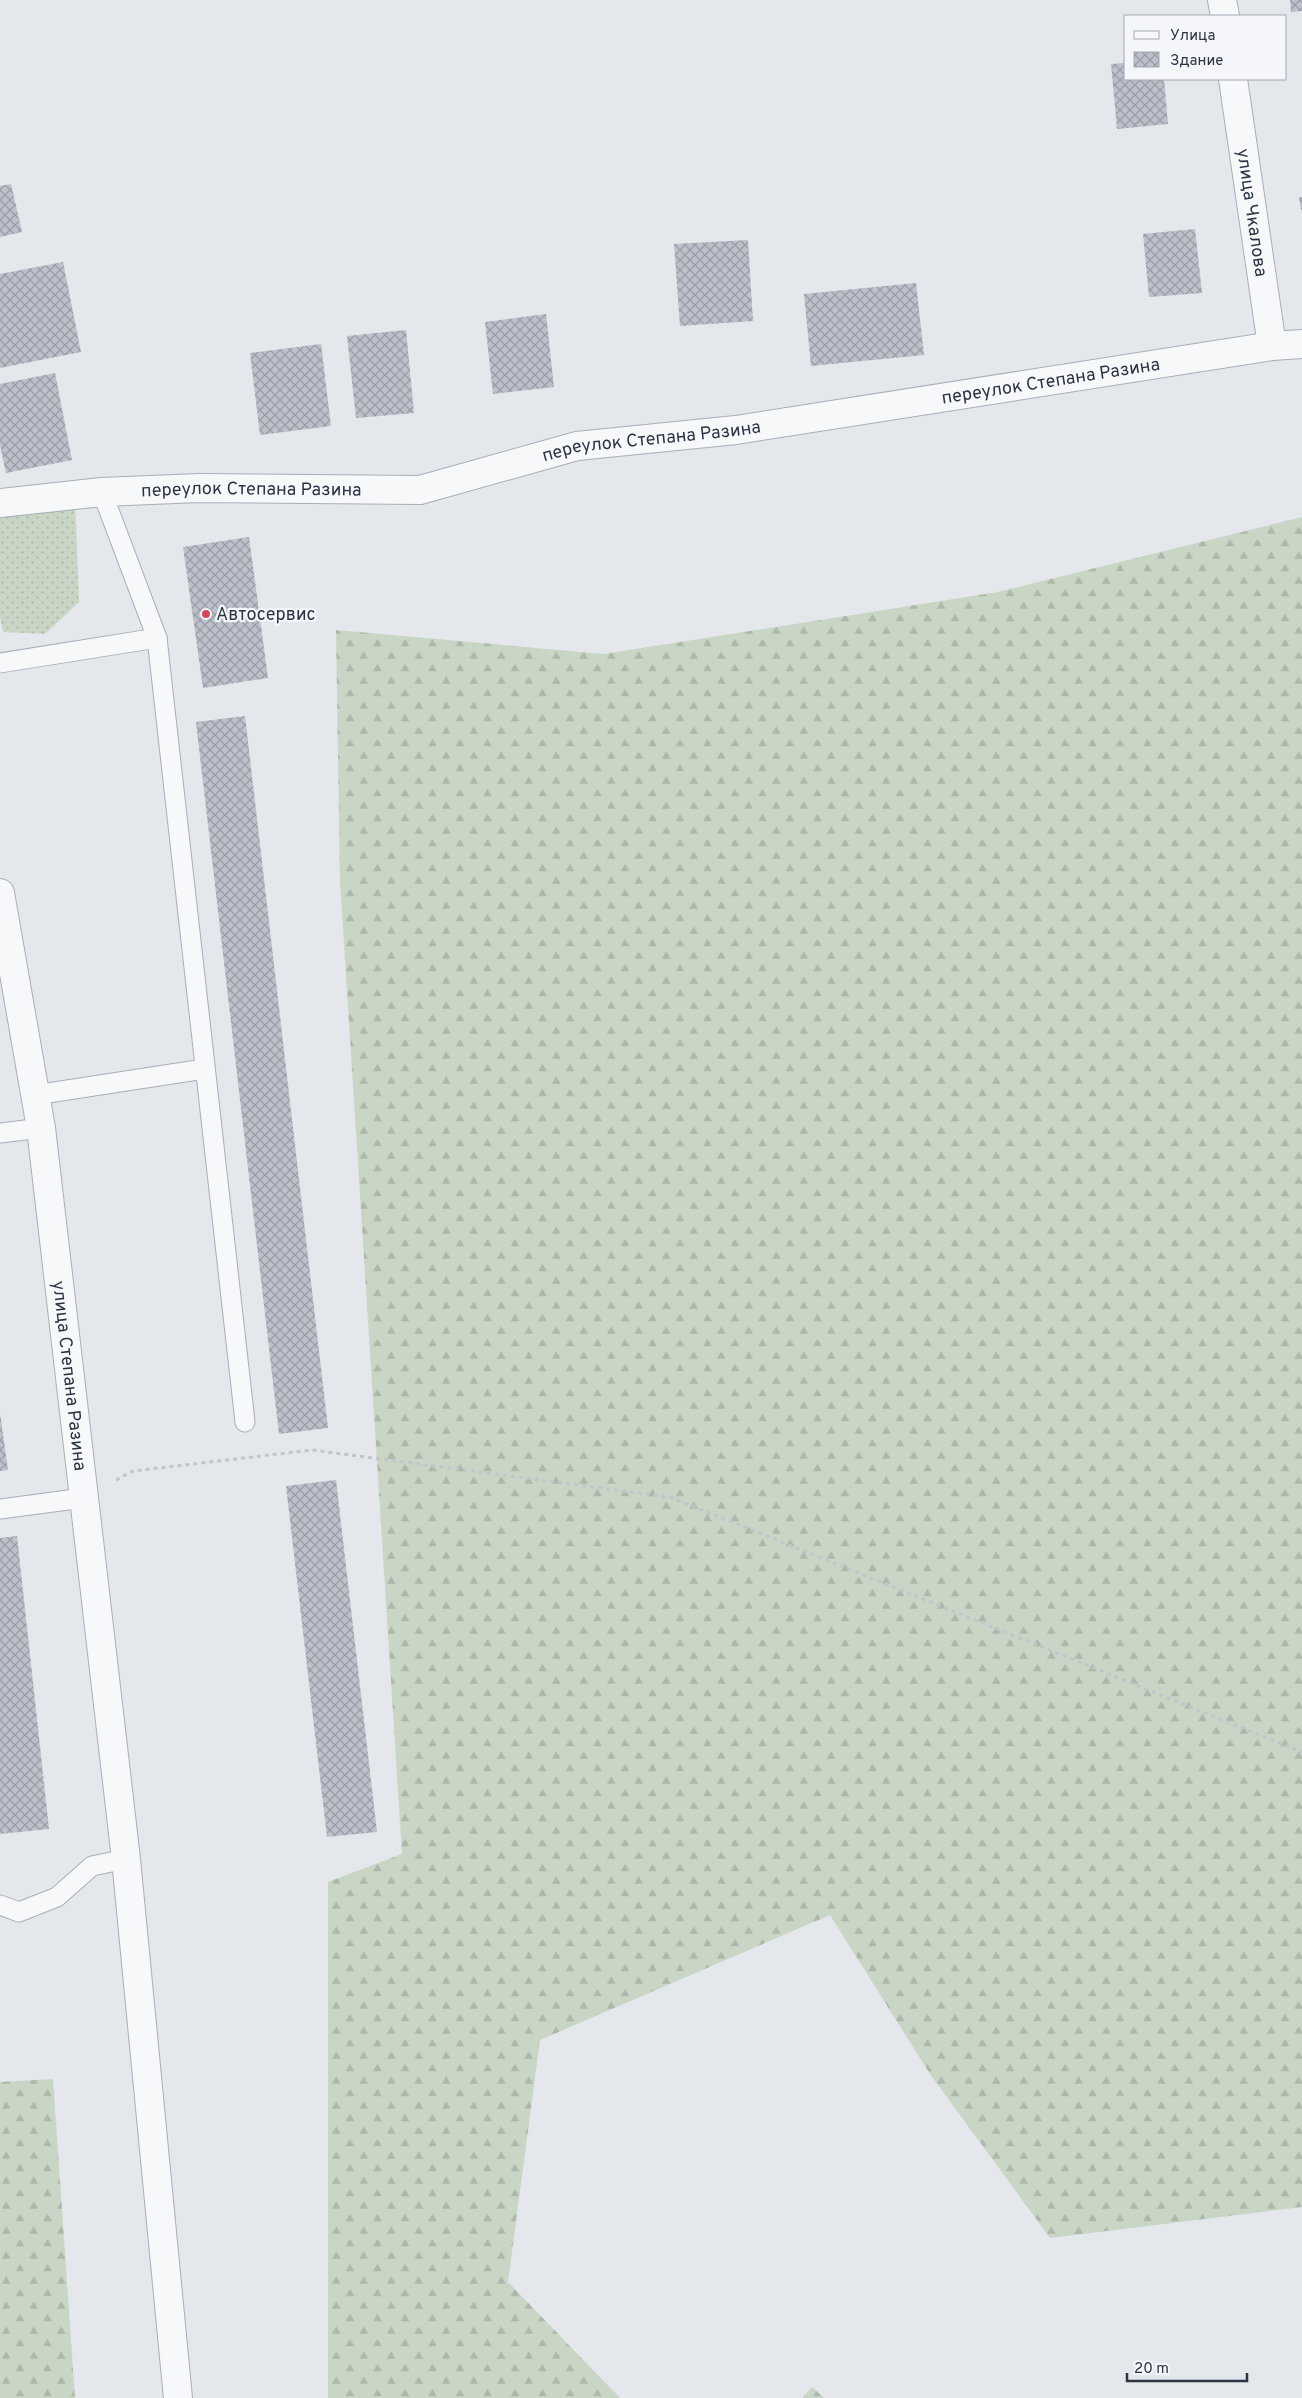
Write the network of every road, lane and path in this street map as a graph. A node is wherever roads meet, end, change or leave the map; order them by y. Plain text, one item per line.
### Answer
1 (1222, 0) edge
2 (1225, 15) edge
3 (1234, 80) edge
4 (1302, 344) edge
5 (1272, 346) junction
6 (102, 492) junction
7 (0, 504) edge
8 (157, 638) junction
9 (0, 663) edge
10 (0, 893) edge
11 (204, 1069) junction
12 (35, 1095) junction
13 (41, 1128) junction
14 (0, 1133) edge
15 (245, 1422) dead end
16 (83, 1498) junction
17 (0, 1509) edge
18 (1302, 1752) edge
19 (126, 1859) junction
20 (0, 1905) edge
21 (178, 2398) edge

1 - 2 street
3 - 5 street, улица Чкалова
4 - 5 street, переулок Степана Разина
5 - 6 street, переулок Степана Разина
6 - 7 street, переулок Степана Разина
6 - 8 lane
8 - 9 lane
8 - 11 lane
10 - 12 street, улица Степана Разина
11 - 12 lane
11 - 15 lane
12 - 13 street, улица Степана Разина
13 - 14 lane
13 - 16 street, улица Степана Разина
16 - 17 lane
16 - 18 path
16 - 19 street, улица Степана Разина
19 - 20 lane
19 - 21 street, улица Степана Разина

